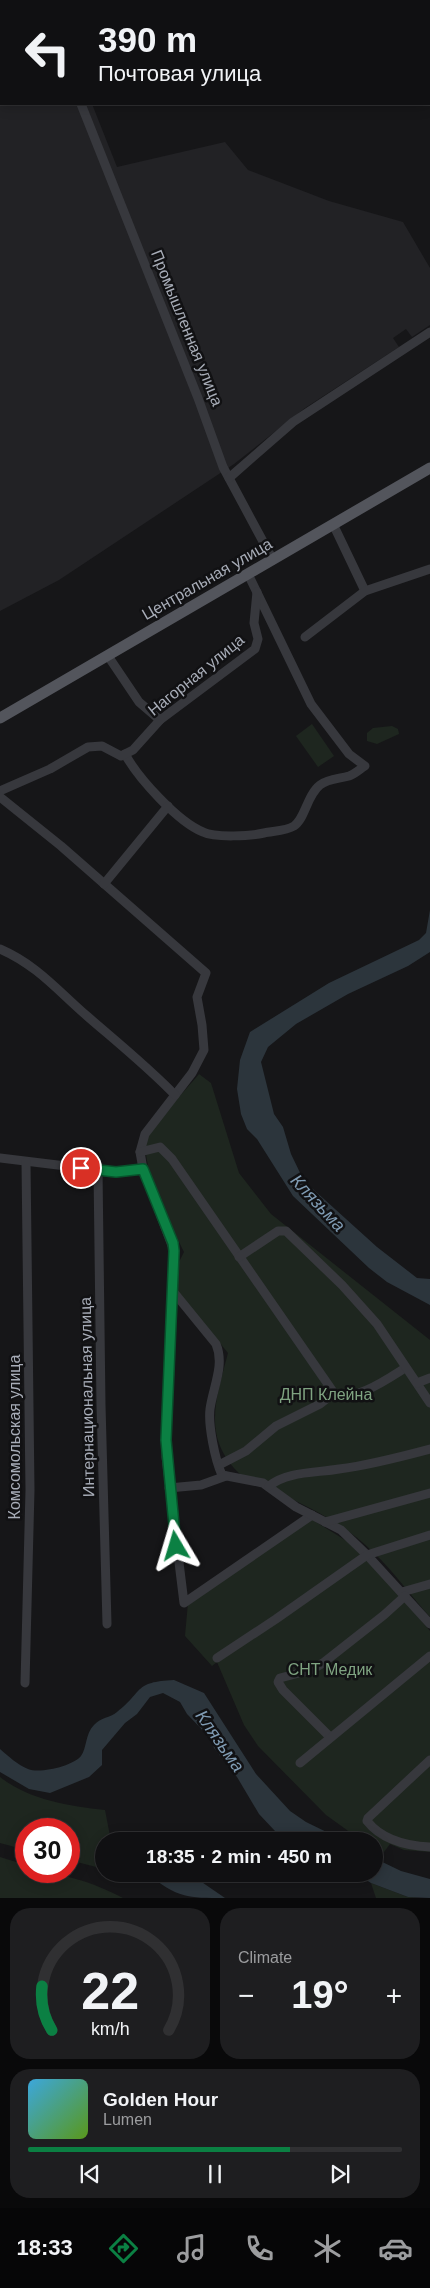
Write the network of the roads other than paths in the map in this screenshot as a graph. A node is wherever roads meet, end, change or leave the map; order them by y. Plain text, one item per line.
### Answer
1 (81, 105) edge
2 (430, 332) edge
3 (430, 468) edge
4 (229, 478) junction
5 (333, 524) junction
6 (273, 560) junction
7 (430, 569) edge
8 (248, 574) junction
9 (256, 588) junction
10 (365, 591) junction
11 (305, 637) dead end
12 (108, 656) junction
13 (0, 718) edge
14 (160, 720) junction
15 (125, 754) junction
16 (0, 792) edge
17 (0, 798) edge
18 (168, 806) junction
19 (104, 884) junction
20 (0, 949) edge
21 (177, 1093) junction
22 (140, 1152) junction
23 (0, 1158) edge
24 (26, 1162) junction
25 (143, 1169) junction
26 (98, 1170) junction
27 (240, 1257) junction
28 (172, 1290) junction
29 (405, 1368) junction
30 (430, 1378) edge
31 (417, 1384) junction
32 (334, 1393) junction
33 (430, 1403) edge
34 (430, 1450) edge
35 (219, 1465) junction
36 (226, 1476) junction
37 (269, 1486) junction
38 (169, 1488) junction
39 (430, 1493) edge
40 (312, 1515) junction
41 (325, 1522) junction
42 (430, 1536) edge
43 (367, 1555) junction
44 (430, 1584) edge
45 (403, 1594) junction
46 (107, 1624) dead end
47 (430, 1624) edge
48 (430, 1656) edge
49 (217, 1658) dead end
50 (25, 1683) dead end
51 (330, 1737) junction
52 (430, 1760) edge
53 (300, 1763) dead end
54 (430, 1847) edge

1 - 4 street, Промышленная улица
2 - 4 street
3 - 5 main road, Центральная улица
4 - 6 street, Промышленная улица
5 - 6 main road, Центральная улица
5 - 10 street
6 - 8 main road, Центральная улица
7 - 10 street
8 - 9 street
8 - 12 main road, Центральная улица
9 - 14 street, Нагорная улица
9 - 18 street
10 - 11 street
12 - 13 main road, Центральная улица
12 - 14 street
14 - 15 street, Нагорная улица
15 - 16 street
15 - 18 street
17 - 19 street
18 - 19 street
19 - 21 street
20 - 21 street
21 - 22 street
22 - 25 street
22 - 27 street
23 - 24 street
24 - 26 street
24 - 50 street, Комсомольская улица
25 - 26 street
25 - 28 street
26 - 46 street, Интернациональная улица
27 - 29 street
27 - 32 street
28 - 35 street
28 - 38 street
29 - 31 street
29 - 32 street
30 - 31 street
31 - 33 street
32 - 35 street
34 - 37 street
35 - 36 street
36 - 37 street
36 - 38 street
37 - 40 street
38 - 40 street
39 - 41 street
40 - 41 street
41 - 43 street
42 - 43 street
43 - 45 street
43 - 49 street
44 - 45 street
45 - 47 street
45 - 51 street
48 - 51 street
51 - 53 street
52 - 54 street

